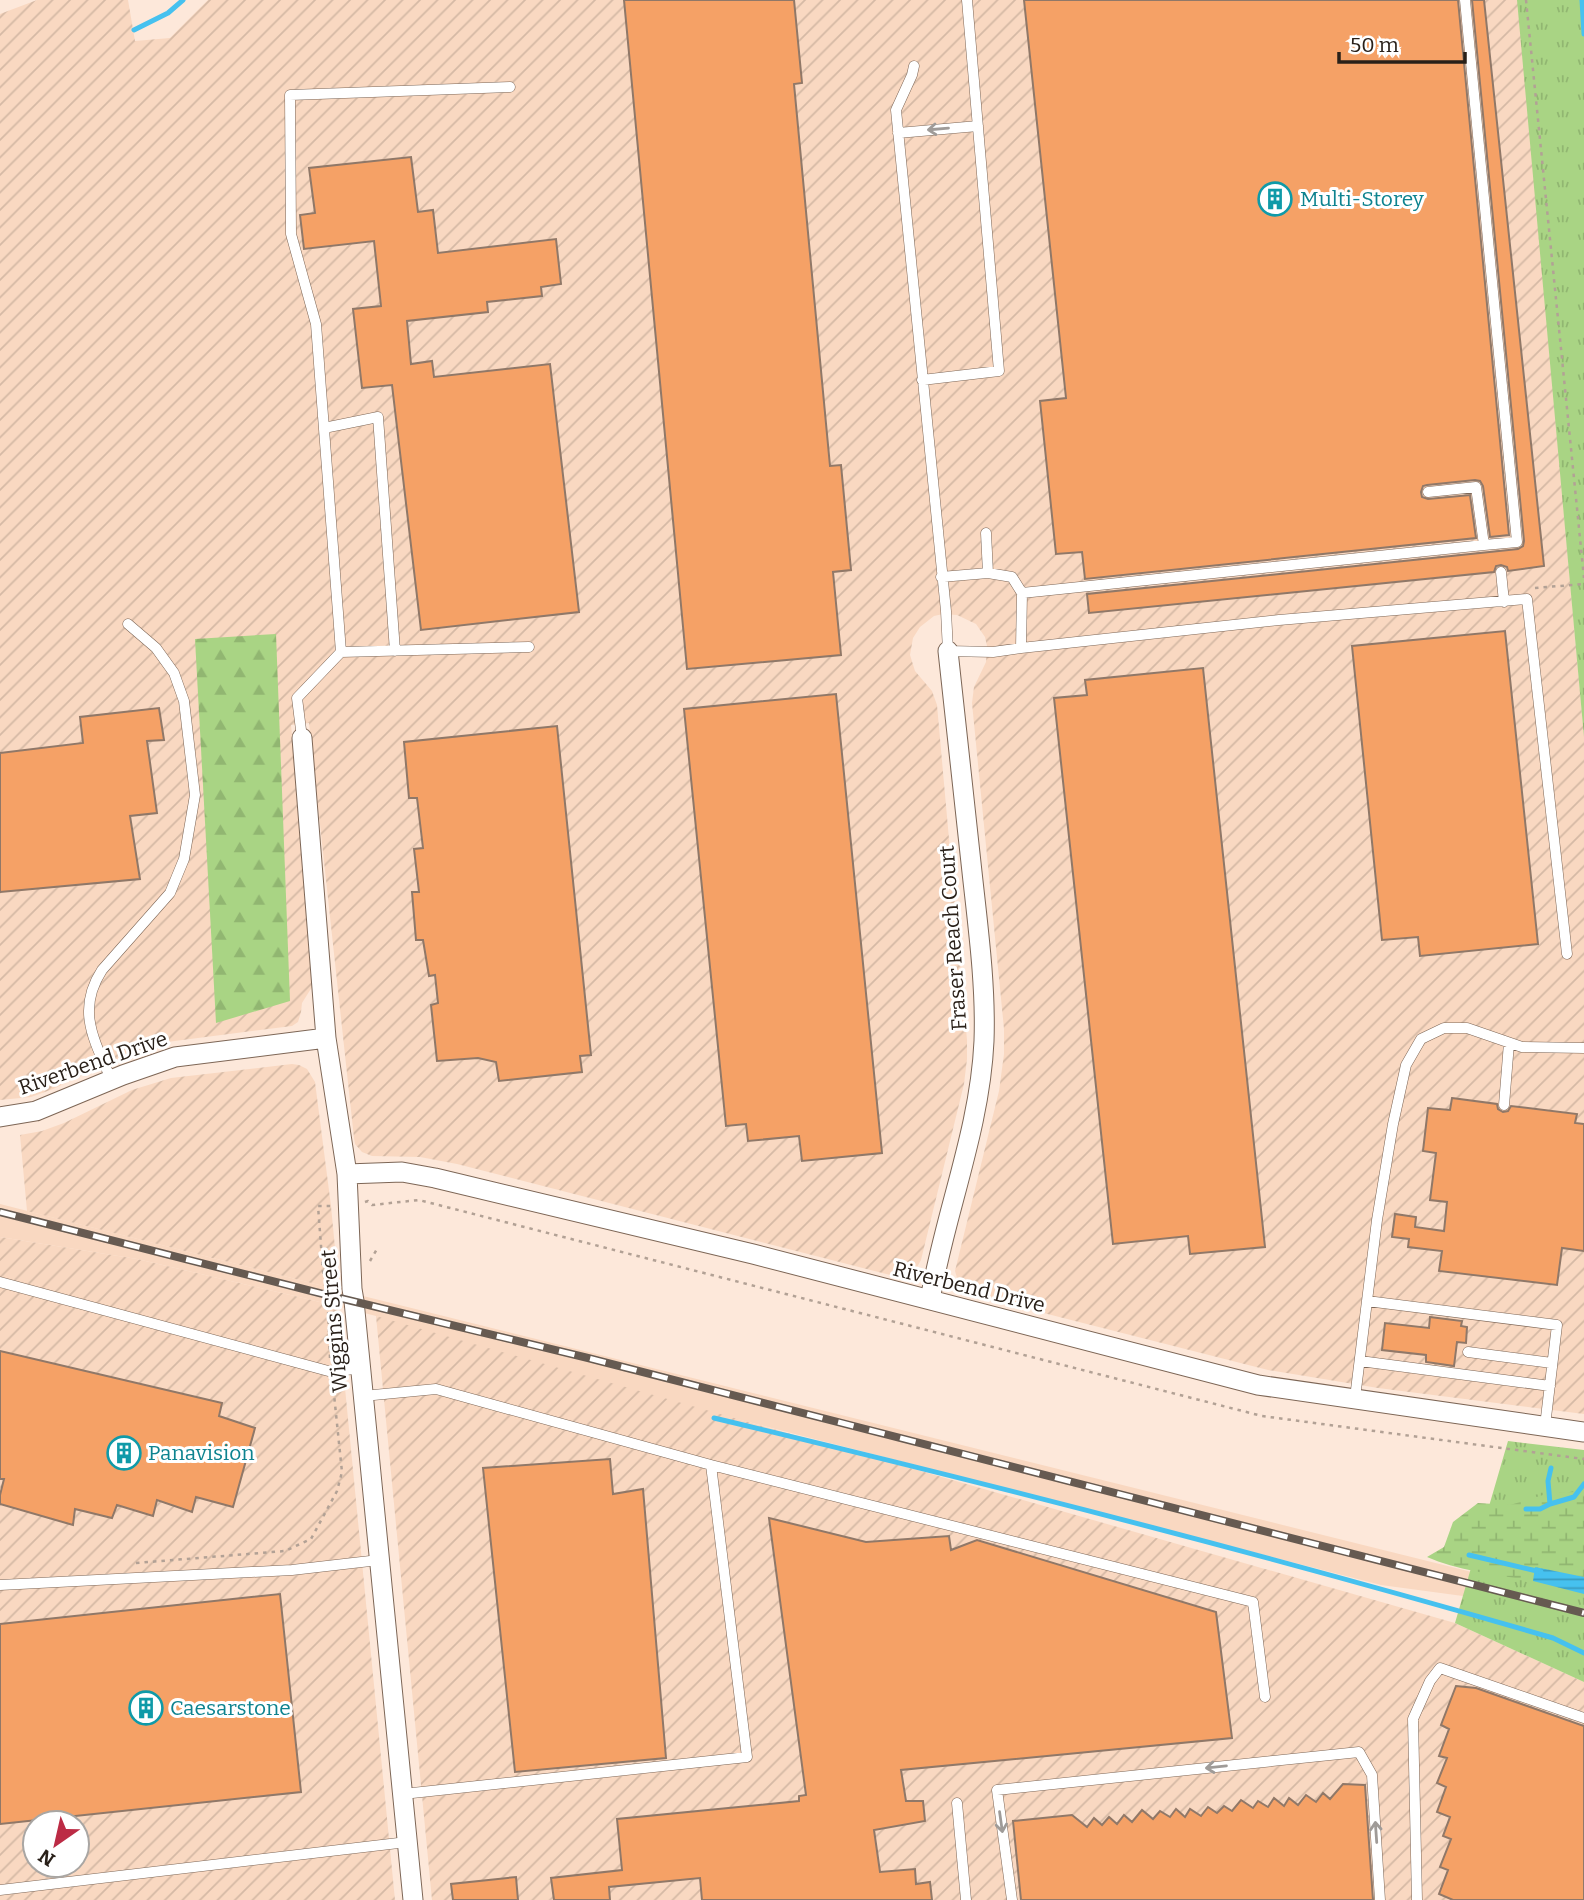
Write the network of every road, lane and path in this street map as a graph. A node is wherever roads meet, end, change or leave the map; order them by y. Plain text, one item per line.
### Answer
1 (967, 0) edge
2 (1465, 0) edge
3 (1526, 0) edge
4 (914, 66) dead end
5 (510, 87) dead end
6 (978, 126) junction
7 (898, 133) junction
8 (922, 380) junction
9 (324, 428) junction
10 (1428, 492) dead end
11 (986, 533) dead end
12 (1484, 545) junction
13 (1501, 572) dead end
14 (989, 573) junction
15 (941, 577) junction
16 (1584, 578) edge
17 (1584, 584) edge
18 (1503, 590) junction
19 (1022, 593) junction
20 (1504, 602) junction
21 (128, 624) dead end
22 (529, 647) dead end
23 (1021, 648) junction
24 (395, 651) junction
25 (948, 651) junction
26 (341, 652) junction
27 (302, 738) joint
28 (1567, 954) dead end
29 (326, 1038) junction
30 (1509, 1043) junction
31 (1584, 1048) edge
32 (111, 1079) junction
33 (1504, 1105) dead end
34 (0, 1116) edge
35 (347, 1174) junction
36 (368, 1201) dead end
37 (331, 1206) dead end
38 (0, 1282) edge
39 (930, 1300) junction
40 (1367, 1301) junction
41 (1468, 1352) dead end
42 (1360, 1362) junction
43 (1552, 1363) junction
44 (360, 1368) junction
45 (332, 1372) junction
46 (1549, 1386) junction
47 (363, 1396) junction
48 (1355, 1398) junction
49 (1545, 1426) junction
50 (1584, 1432) edge
51 (1584, 1459) edge
52 (711, 1465) junction
53 (379, 1560) junction
54 (126, 1564) dead end
55 (0, 1585) edge
56 (1265, 1697) dead end
57 (1584, 1718) edge
58 (403, 1794) junction
59 (957, 1803) dead end
60 (407, 1842) junction
61 (0, 1890) edge
62 (413, 1900) edge
63 (966, 1900) edge
64 (1012, 1900) edge
65 (1381, 1900) edge
66 (1417, 1900) edge

1 - 6 lane
2 - 12 lane
3 - 16 path
4 - 7 lane
5 - 9 lane
6 -> 7 lane
6 - 8 lane
7 - 8 lane
8 - 15 lane
9 - 24 lane
9 - 26 lane
10 - 12 lane
11 - 14 lane
12 - 19 lane
13 - 18 lane
14 - 15 lane
14 - 19 lane
15 - 25 lane
17 - 18 path
18 - 20 lane
19 - 23 lane
20 - 23 lane
20 - 28 lane
21 - 32 lane
22 - 24 lane
23 - 25 lane
24 - 26 lane
25 - 39 street, Fraser Reach Court
26 - 27 lane
27 - 29 street, Wiggins Street
29 - 32 street, Riverbend Drive
29 - 35 street, Wiggins Street
30 - 31 lane
30 - 33 lane
30 - 40 lane
32 - 34 street, Riverbend Drive
35 - 39 street, Riverbend Drive
35 - 44 street, Wiggins Street
36 - 51 path
37 - 45 path
38 - 45 lane
39 - 48 street, Riverbend Drive
40 - 42 lane
40 - 43 lane
41 - 43 lane
42 - 46 lane
42 - 48 lane
43 - 46 lane
44 - 45 lane
44 - 47 street, Wiggins Street
45 - 54 path
46 - 49 lane
47 - 52 lane
47 - 53 street, Wiggins Street
48 - 49 street, Riverbend Drive
49 - 50 street, Riverbend Drive
52 - 56 lane
52 - 58 lane
53 - 55 lane
53 - 58 street, Wiggins Street
57 - 66 lane
58 - 60 street, Wiggins Street
59 - 63 lane
60 - 61 lane
60 - 62 street, Wiggins Street
65 -> 64 lane

